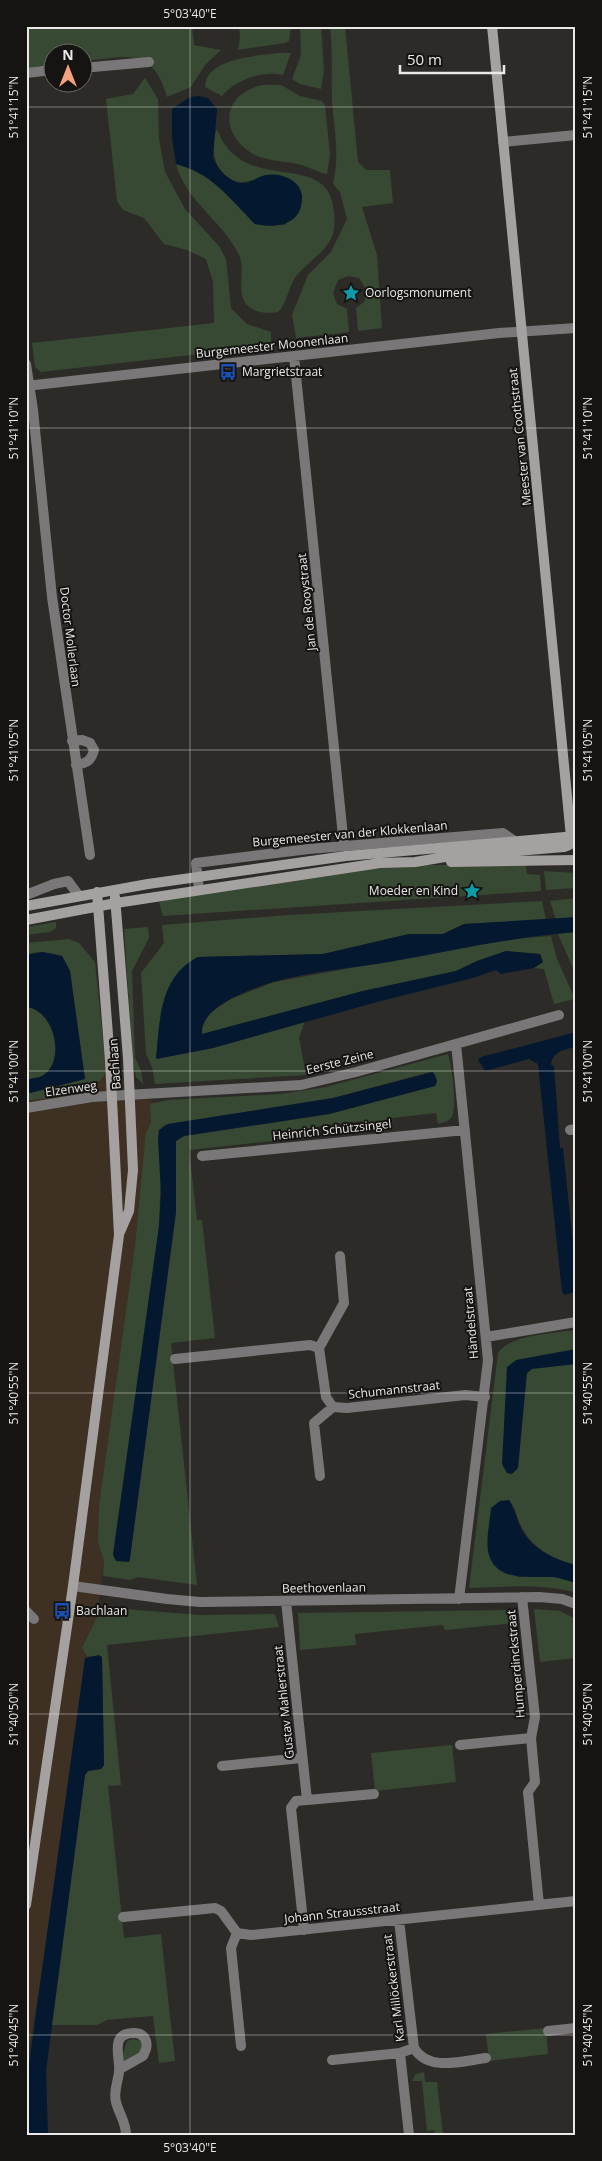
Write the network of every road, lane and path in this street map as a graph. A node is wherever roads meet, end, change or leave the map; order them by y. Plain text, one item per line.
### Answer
1 (492, 26) edge
2 (149, 62) dead end
3 (92, 67) edge
4 (42, 71) edge
5 (26, 73) edge
6 (576, 136) edge
7 (503, 142) junction
8 (576, 328) edge
9 (521, 332) junction
10 (294, 356) junction
11 (26, 364) edge
12 (28, 386) edge
13 (72, 741) junction
14 (76, 765) junction
15 (574, 839) edge
16 (344, 846) junction
17 (517, 847) junction
18 (90, 855) dead end
19 (576, 860) edge
20 (415, 862) junction
21 (198, 877) junction
22 (115, 889) junction
23 (199, 890) junction
24 (96, 892) junction
25 (26, 895) edge
26 (79, 896) junction
27 (116, 903) junction
28 (26, 906) edge
29 (97, 906) junction
30 (26, 920) edge
31 (559, 1015) dead end
32 (456, 1044) junction
33 (121, 1096) junction
34 (26, 1108) edge
35 (465, 1130) junction
36 (202, 1156) dead end
37 (118, 1235) junction
38 (340, 1256) dead end
39 (576, 1322) edge
40 (486, 1337) junction
41 (319, 1348) junction
42 (175, 1359) dead end
43 (485, 1398) junction
44 (333, 1407) junction
45 (320, 1476) dead end
46 (72, 1586) junction
47 (522, 1597) junction
48 (459, 1599) junction
49 (286, 1601) junction
50 (576, 1604) edge
51 (531, 1738) junction
52 (460, 1745) dead end
53 (302, 1758) junction
54 (222, 1766) dead end
55 (374, 1794) dead end
56 (302, 1800) junction
57 (576, 1901) edge
58 (26, 1905) edge
59 (539, 1905) junction
60 (123, 1916) dead end
61 (399, 1920) junction
62 (304, 1930) junction
63 (237, 1933) junction
64 (576, 2028) edge
65 (548, 2031) dead end
66 (241, 2046) dead end
67 (414, 2048) junction
68 (400, 2053) junction
69 (486, 2058) dead end
70 (332, 2060) dead end
71 (120, 2069) dead end
72 (126, 2135) edge
73 (409, 2135) edge

1 - 7 main road, Meester van Coothstraat
2 - 3 street
4 - 5 street
6 - 7 street
7 - 9 main road, Meester van Coothstraat
8 - 9 street
9 - 10 street, Burgemeester Moonenlaan
9 - 15 main road, Meester van Coothstraat
10 - 12 street, Burgemeester Moonenlaan
10 - 16 street, Jan de Rooystraat
11 - 12 street, Doctor Mollerlaan
12 - 13 street, Doctor Mollerlaan
13 - 14 street, Doctor Mollerlaan
13 - 14 street
14 - 18 street, Doctor Mollerlaan
15 - 17 main road, Burgemeester van der Klokkenlaan
16 - 17 street, Burgemeester van der Klokkenlaan
16 - 21 street, Burgemeester van der Klokkenlaan
17 - 20 main road, Burgemeester van der Klokkenlaan
17 - 21 main road, Burgemeester van der Klokkenlaan
19 - 20 main road, Burgemeester van der Klokkenlaan
20 - 23 main road, Burgemeester van der Klokkenlaan
21 - 22 main road, Burgemeester van der Klokkenlaan
21 - 23 street
22 - 24 main road, Burgemeester van der Klokkenlaan
22 - 27 main road, Bachlaan
23 - 27 main road, Burgemeester van der Klokkenlaan
24 - 26 main road, Burgemeester van der Klokkenlaan
24 - 29 main road, Bachlaan
25 - 26 street
26 - 28 main road, Burgemeester van der Klokkenlaan
27 - 29 main road, Burgemeester van der Klokkenlaan
27 - 33 main road, Bachlaan
29 - 30 main road, Burgemeester van der Klokkenlaan
29 - 33 main road, Bachlaan
31 - 32 street, Eerste Zeine
32 - 33 street, Eerste Zeine
32 - 35 street, Händelstraat
33 - 34 street, Elzenweg
33 - 37 main road, Bachlaan
33 - 37 main road, Bachlaan
35 - 36 street, Heinrich Schützsingel
35 - 40 street, Händelstraat
37 - 46 main road, Bachlaan
38 - 41 street
39 - 40 street
40 - 43 street, Händelstraat
41 - 42 street
41 - 44 street, Schumannstraat
43 - 44 street, Schumannstraat
43 - 48 street, Händelstraat
44 - 45 street
46 - 49 street, Beethovenlaan
46 - 58 main road, Bachlaan
47 - 48 street, Beethovenlaan
47 - 50 street, Beethovenlaan
47 - 51 street, Humperdinckstraat
48 - 49 street, Beethovenlaan
49 - 53 street, Gustav Mahlerstraat
51 - 52 street
51 - 59 street, Humperdinckstraat
53 - 54 street
53 - 56 street, Gustav Mahlerstraat
55 - 56 street
56 - 62 street, Gustav Mahlerstraat
57 - 59 street, Johann Straussstraat
59 - 61 street, Johann Straussstraat
60 - 63 street
61 - 62 street, Johann Straussstraat
61 - 67 street, Karl Millöckerstraat
62 - 63 street, Johann Straussstraat
63 - 66 street
64 - 65 street
67 - 68 street, Karl Millöckerstraat
67 - 69 street
68 - 70 street
68 - 73 street, Karl Millöckerstraat
71 - 72 street

